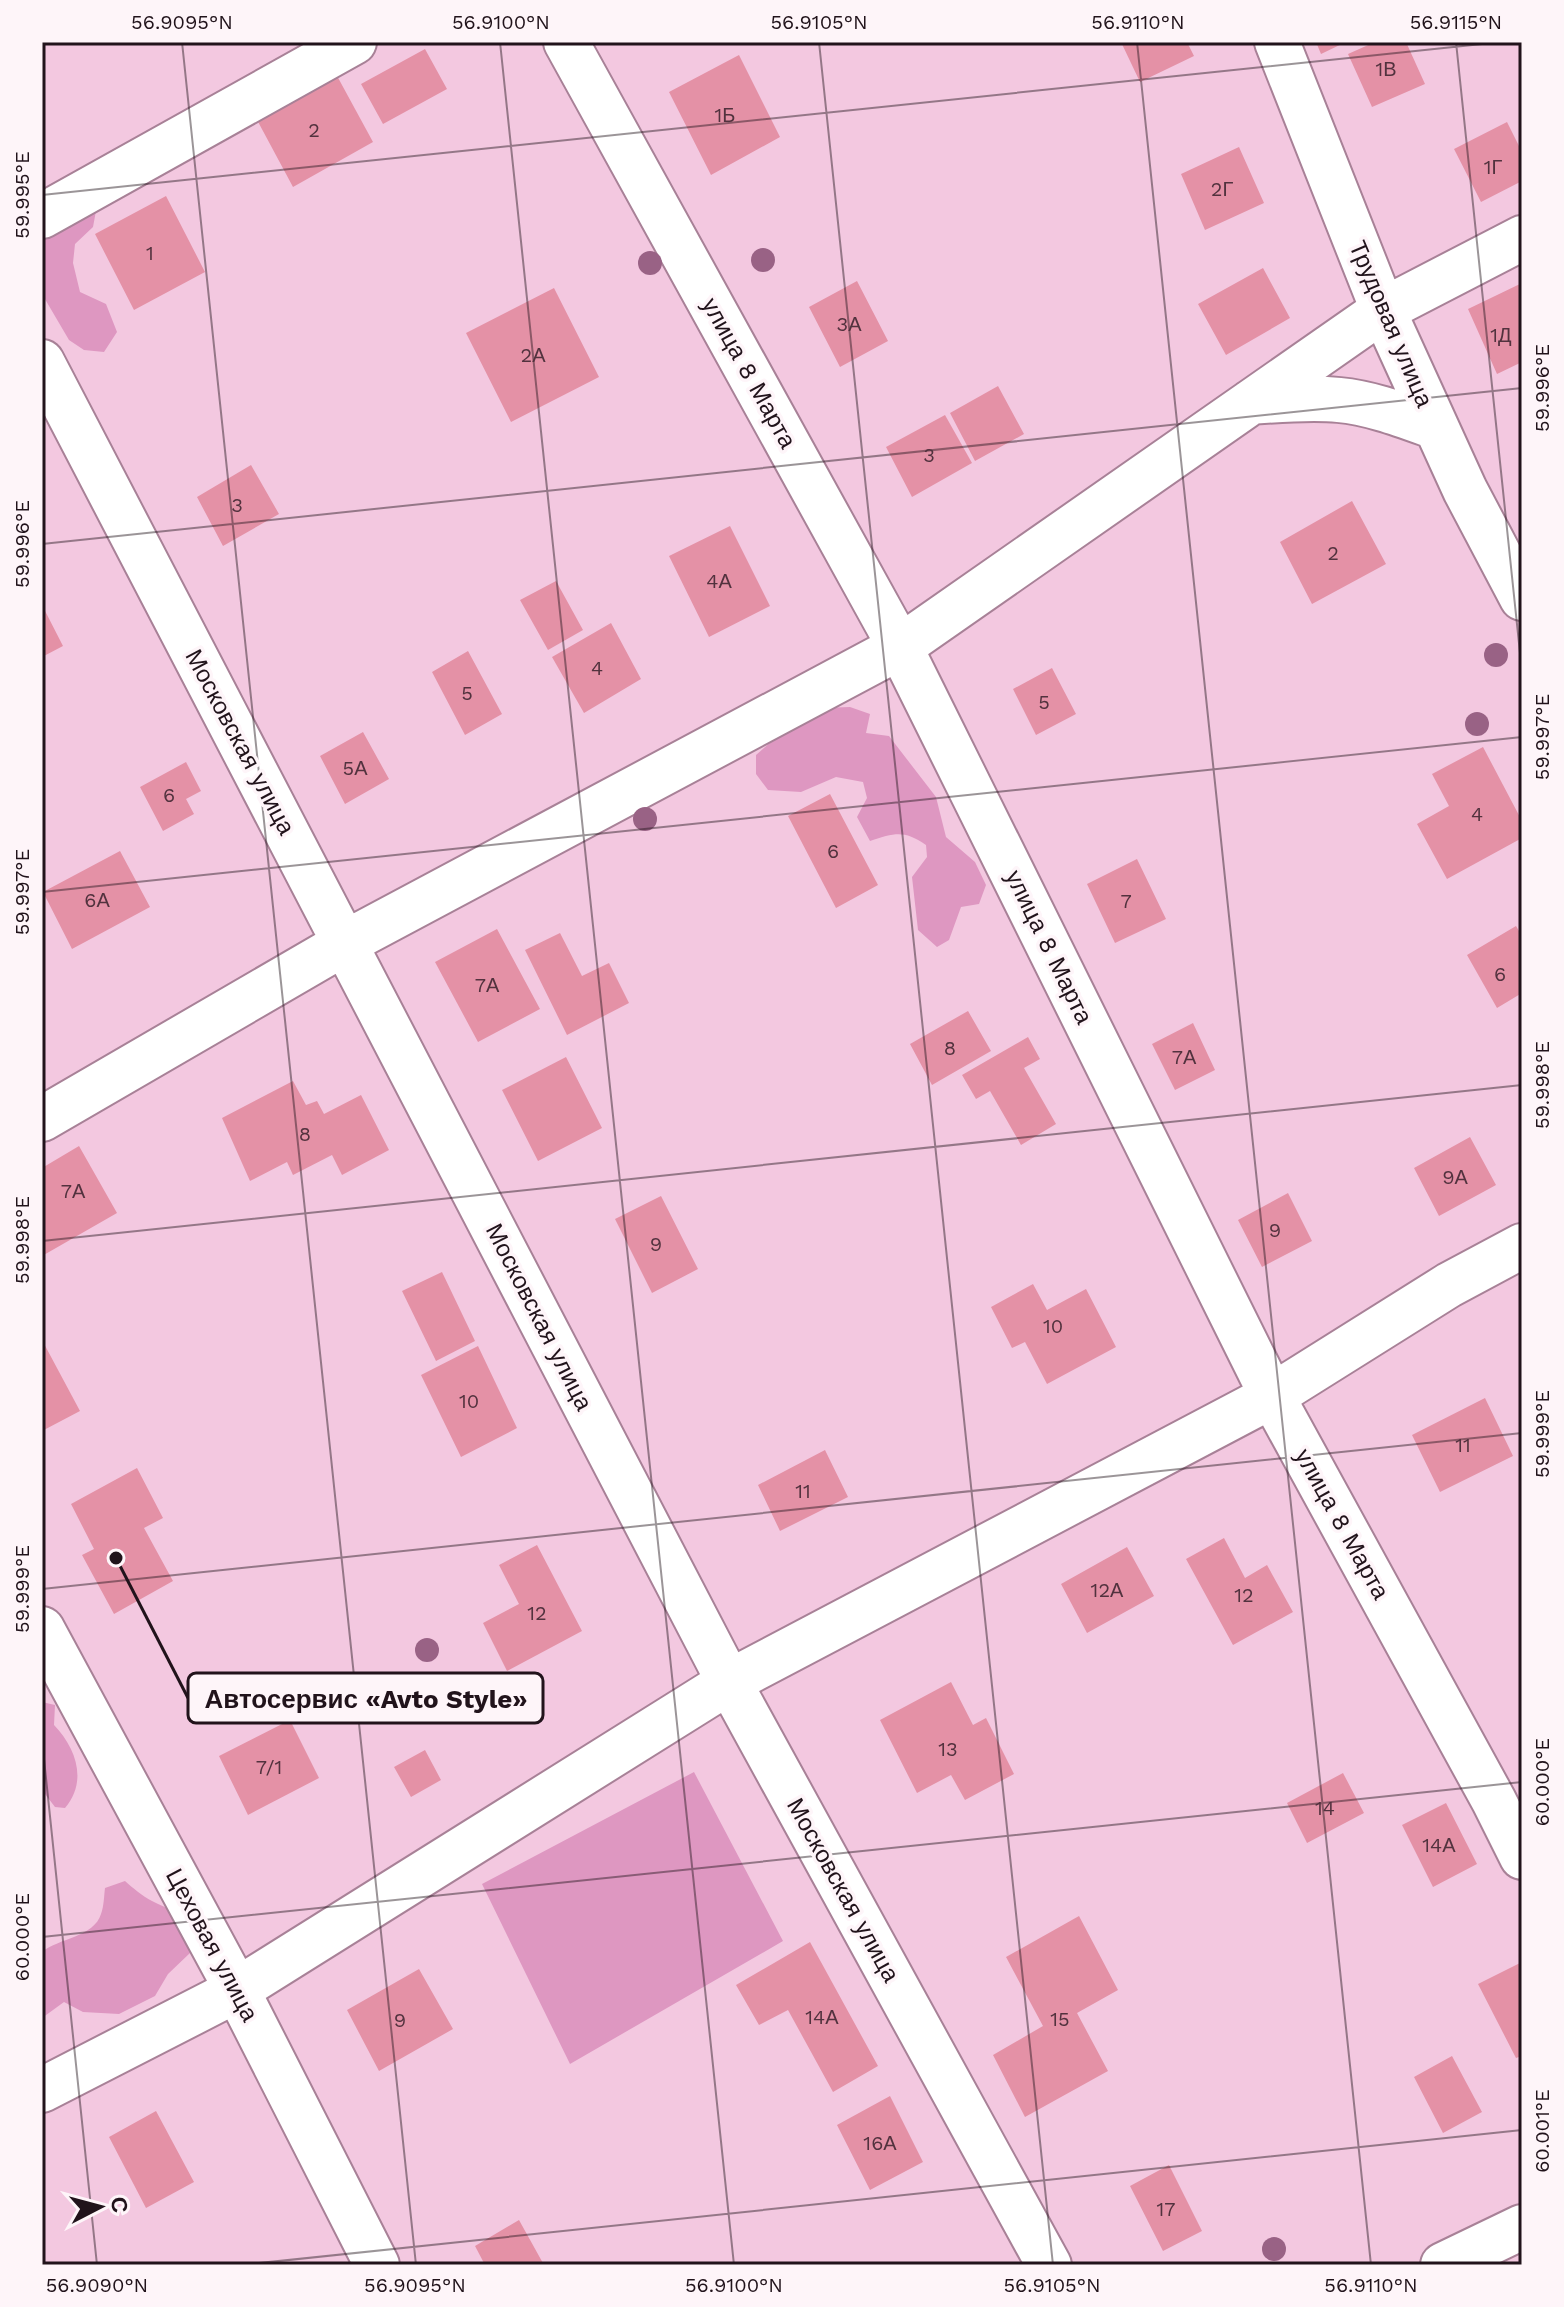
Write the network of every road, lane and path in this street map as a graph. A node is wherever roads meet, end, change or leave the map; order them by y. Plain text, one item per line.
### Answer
1 (354, 42) edge
2 (566, 42) edge
3 (1277, 42) edge
4 (42, 216) edge
5 (1522, 238) edge
6 (1383, 310) junction
7 (42, 362) edge
8 (1251, 402) junction
9 (1436, 427) junction
10 (1522, 598) edge
11 (900, 647) junction
12 (345, 943) junction
13 (42, 1119) edge
14 (1522, 1246) edge
15 (1272, 1396) junction
16 (42, 1629) edge
17 (729, 1682) junction
18 (1522, 1857) edge
19 (237, 1990) junction
20 (42, 2090) edge
21 (1522, 2227) edge
22 (377, 2265) edge
23 (1049, 2265) edge
24 (1443, 2265) edge

1 - 4 street
2 - 11 street, улица 8 Марта
3 - 6 street, Трудовая улица
5 - 6 street
6 - 8 street
6 - 9 street, Трудовая улица
7 - 12 street, Московская улица
8 - 9 street
8 - 11 street
9 - 10 street, Трудовая улица
11 - 12 street
11 - 15 street, улица 8 Марта
12 - 13 street
12 - 17 street, Московская улица
14 - 15 street
15 - 17 street
15 - 18 street, улица 8 Марта
16 - 19 street, Цеховая улица
17 - 19 street
17 - 23 street, Московская улица
19 - 20 street
19 - 22 street, Цеховая улица
21 - 24 street

